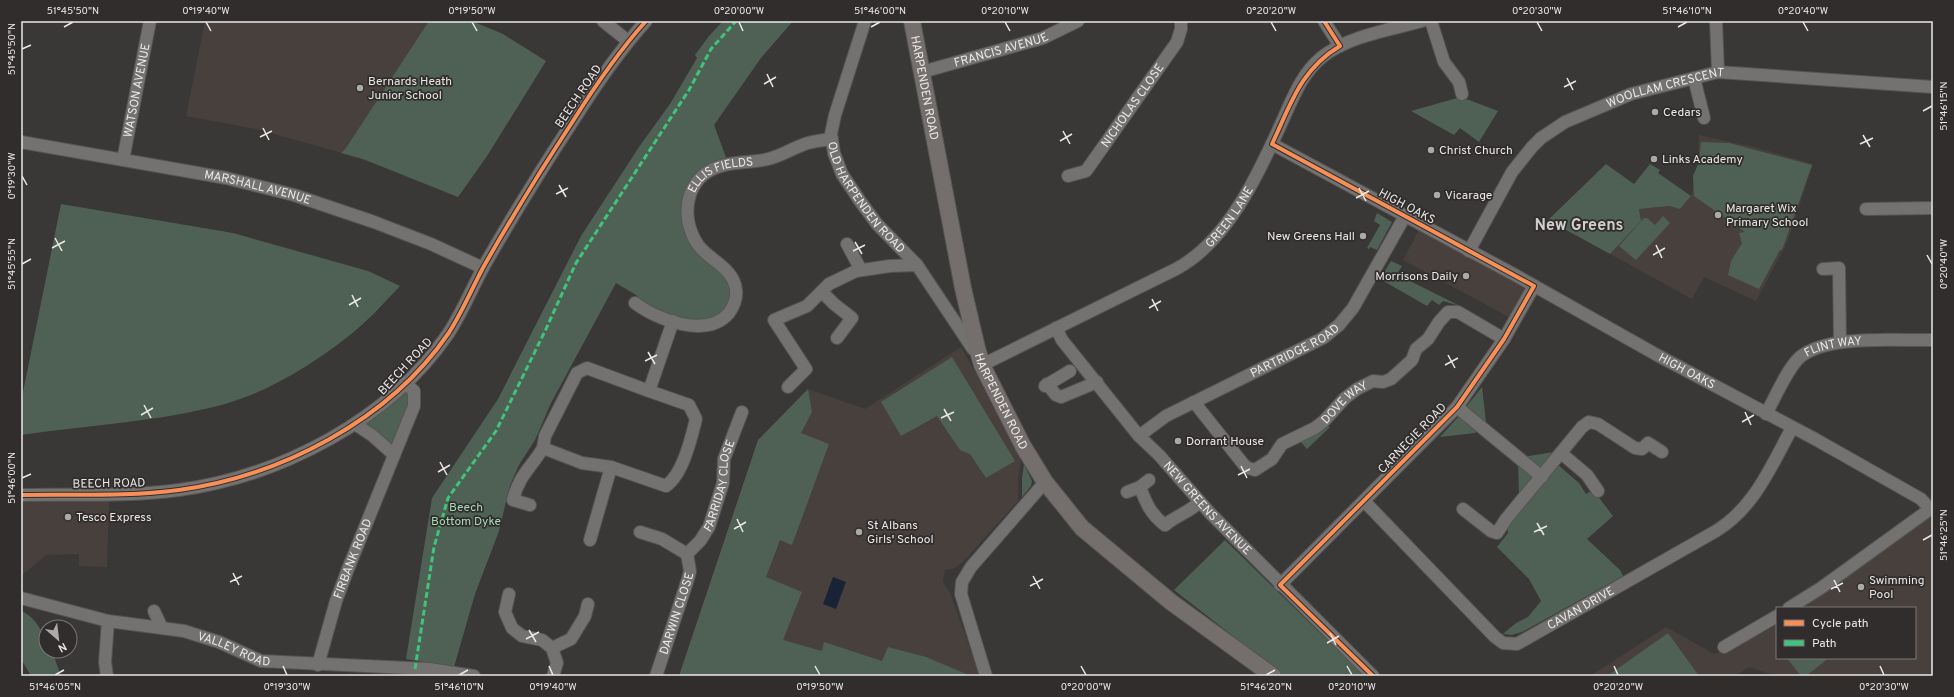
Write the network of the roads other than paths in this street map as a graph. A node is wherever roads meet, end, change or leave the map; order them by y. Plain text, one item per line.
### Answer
1 (150, 21) edge
2 (603, 21) edge
3 (646, 21) edge
4 (866, 21) edge
5 (912, 21) edge
6 (1078, 21) edge
7 (1181, 21) edge
8 (1324, 21) edge
9 (1422, 21) edge
10 (1431, 21) edge
11 (1716, 21) edge
12 (628, 41) junction
13 (1340, 46) junction
14 (922, 72) junction
15 (1718, 72) junction
16 (1694, 78) junction
17 (1933, 87) edge
18 (1462, 94) dead end
19 (1704, 118) dead end
20 (832, 139) junction
21 (21, 142) edge
22 (1272, 144) junction
23 (123, 160) junction
24 (1068, 176) dead end
25 (1933, 208) edge
26 (1866, 209) dead end
27 (1405, 216) junction
28 (848, 244) dead end
29 (1469, 251) junction
30 (917, 265) junction
31 (483, 268) junction
32 (1823, 269) dead end
33 (861, 270) junction
34 (1534, 286) junction
35 (822, 292) junction
36 (635, 303) dead end
37 (673, 321) junction
38 (1056, 328) junction
39 (837, 338) dead end
40 (1504, 339) junction
41 (1933, 340) edge
42 (1840, 342) junction
43 (974, 349) dead end
44 (982, 365) junction
45 (1070, 371) dead end
46 (1097, 382) junction
47 (405, 383) junction
48 (1044, 383) junction
49 (788, 387) dead end
50 (649, 390) junction
51 (1051, 398) dead end
52 (1194, 402) junction
53 (1457, 407) junction
54 (742, 412) dead end
55 (1766, 414) junction
56 (355, 424) junction
57 (1792, 428) junction
58 (1139, 436) junction
59 (543, 448) junction
60 (1662, 452) dead end
61 (1561, 453) junction
62 (393, 454) junction
63 (611, 467) junction
64 (1542, 477) junction
65 (1046, 482) junction
66 (1598, 491) dead end
67 (1127, 492) dead end
68 (21, 495) edge
69 (1364, 501) junction
70 (1200, 502) junction
71 (530, 505) dead end
72 (1463, 508) dead end
73 (1931, 508) edge
74 (640, 532) dead end
75 (590, 540) dead end
76 (687, 554) junction
77 (1280, 585) junction
78 (509, 594) dead end
79 (21, 598) edge
80 (588, 604) dead end
81 (1791, 607) edge
82 (154, 610) dead end
83 (1776, 617) edge
84 (108, 621) junction
85 (162, 628) junction
86 (1724, 647) dead end
87 (552, 648) junction
88 (318, 664) junction
89 (359, 671) edge
90 (107, 676) edge
91 (474, 676) edge
92 (553, 676) edge
93 (656, 676) edge
94 (986, 676) edge
95 (1273, 676) edge
96 (1373, 676) edge

1 - 23 street, WATSON AVENUE
2 - 12 street
3 - 12 street, BEECH ROAD
4 - 20 street, OLD HARPENDEN ROAD
5 - 14 main road, HARPENDEN ROAD
6 - 14 street, FRANCIS AVENUE
7 - 24 street, NICHOLAS CLOSE
8 - 13 street
9 - 13 street, GREEN LANE
10 - 18 street
11 - 15 street
12 - 31 street, BEECH ROAD
13 - 22 street, GREEN LANE
14 - 44 main road, HARPENDEN ROAD
15 - 16 street, WOOLLAM CRESCENT
15 - 17 street, WOOLLAM CRESCENT
16 - 19 street
16 - 29 street, WOOLLAM CRESCENT
20 - 30 street, OLD HARPENDEN ROAD
20 - 37 street, ELLIS FIELDS
21 - 23 street, MARSHALL AVENUE
22 - 27 street, HIGH OAKS
22 - 38 street, GREEN LANE
23 - 31 street, MARSHALL AVENUE
25 - 26 street
27 - 29 street, HIGH OAKS
27 - 52 street, PARTRIDGE ROAD
28 - 33 street
29 - 34 street, HIGH OAKS
30 - 33 street
30 - 43 street, OLD HARPENDEN ROAD
31 - 47 street, BEECH ROAD
32 - 42 street
33 - 35 street
34 - 40 street, CARNEGIE ROAD
34 - 55 street, HIGH OAKS
35 - 39 street
35 - 49 street
36 - 37 street, ELLIS FIELDS
37 - 50 street
38 - 44 street, GREEN LANE
38 - 46 street, NEW GREENS AVENUE
40 - 52 street, DOVE WAY
40 - 53 street, CARNEGIE ROAD
41 - 42 street, FLINT WAY
42 - 55 street, FLINT WAY
44 - 65 main road, HARPENDEN ROAD
45 - 48 street
46 - 48 street
46 - 58 street, NEW GREENS AVENUE
47 - 56 street, BEECH ROAD
47 - 62 street, BEECH ROAD
48 - 51 street
50 - 59 street
50 - 63 street
52 - 58 street, PARTRIDGE ROAD
53 - 64 street
53 - 69 street, CARNEGIE ROAD
54 - 76 street, FARRIDAY CLOSE
55 - 57 street, HIGH OAKS
56 - 62 street
56 - 68 street, BEECH ROAD
57 - 69 street, CAVAN DRIVE
57 - 73 street, HIGH OAKS
58 - 70 street, NEW GREENS AVENUE
59 - 63 street
59 - 71 street
60 - 61 street
61 - 64 street
61 - 66 street
62 - 88 street, FIRBANK ROAD
63 - 75 street
64 - 72 street
65 - 94 street
65 - 95 main road, HARPENDEN ROAD
67 - 70 street
69 - 77 street, CARNEGIE ROAD
70 - 77 street, NEW GREENS AVENUE
73 - 81 street
74 - 76 street, DARWIN CLOSE
76 - 93 street, DARWIN CLOSE
77 - 96 street, NEW GREENS AVENUE
78 - 87 street
79 - 84 street, VALLEY ROAD
80 - 87 street
82 - 85 street
83 - 86 street
84 - 85 street, VALLEY ROAD
84 - 90 street
85 - 88 street, VALLEY ROAD
87 - 92 street
88 - 89 street, VALLEY ROAD
89 - 91 street, VALLEY ROAD

